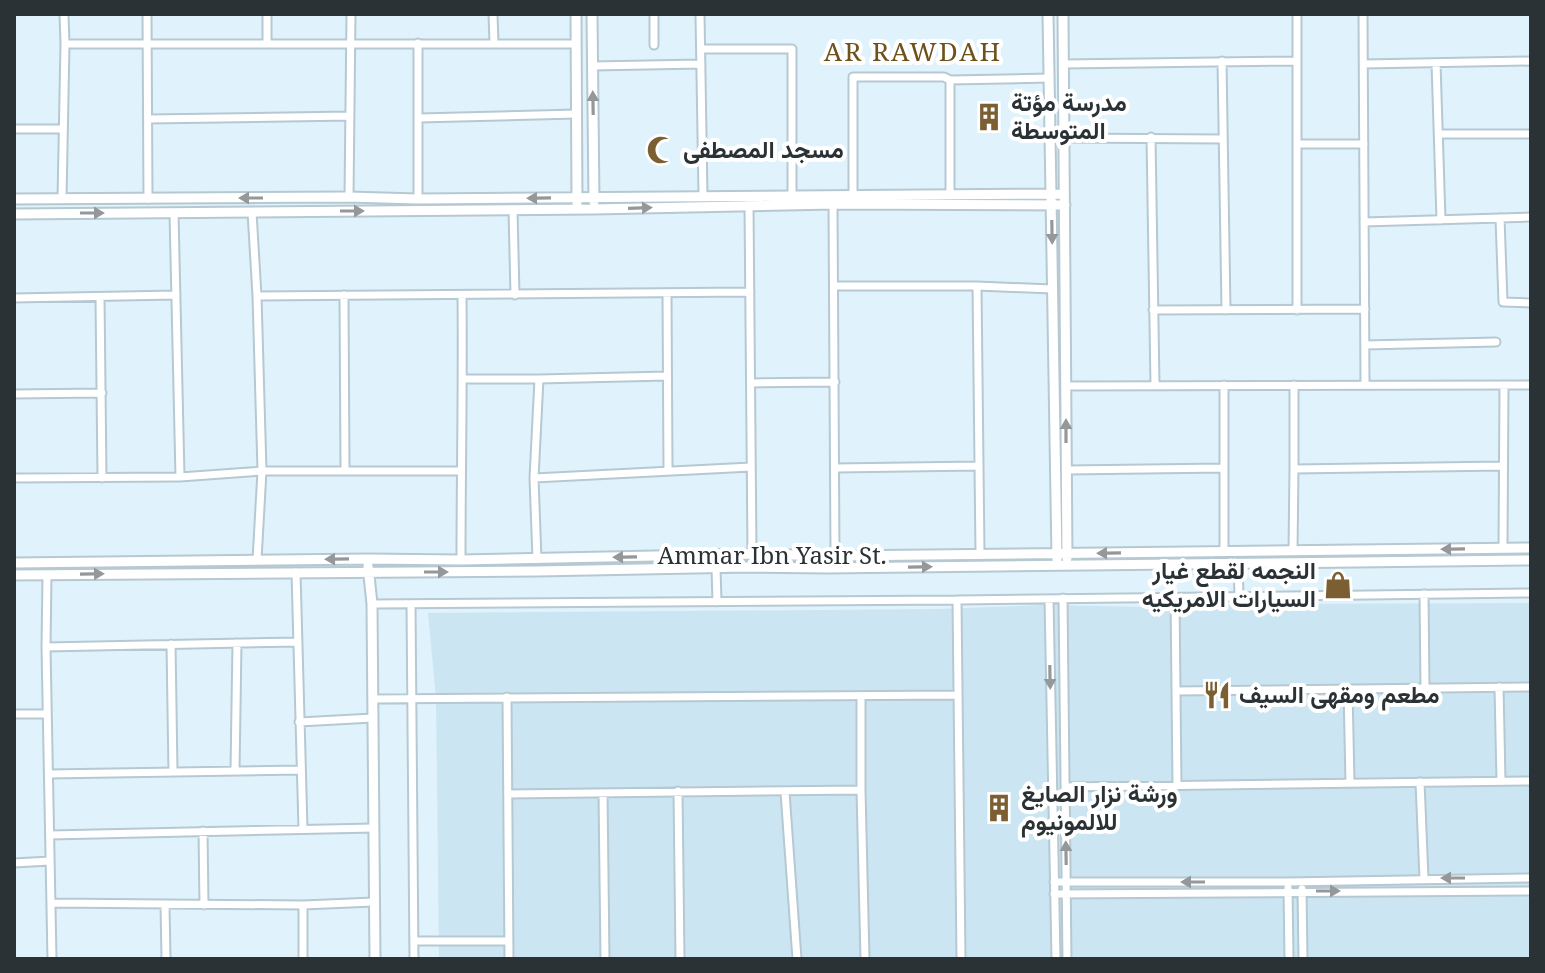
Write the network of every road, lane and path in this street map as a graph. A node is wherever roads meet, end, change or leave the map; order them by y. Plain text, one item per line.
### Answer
1 (64, 14) edge
2 (147, 14) edge
3 (267, 14) edge
4 (351, 14) edge
5 (493, 14) edge
6 (576, 14) edge
7 (592, 14) edge
8 (654, 14) edge
9 (700, 14) edge
10 (1048, 14) edge
11 (1063, 14) edge
12 (1297, 14) edge
13 (1363, 14) edge
14 (351, 43) junction
15 (418, 43) junction
16 (494, 43) junction
17 (65, 44) junction
18 (147, 44) junction
19 (267, 44) junction
20 (576, 44) junction
21 (654, 45) dead end
22 (701, 49) junction
23 (1222, 61) junction
24 (1297, 61) junction
25 (1531, 61) edge
26 (1436, 63) junction
27 (701, 64) junction
28 (1064, 64) junction
29 (1364, 64) junction
30 (592, 66) junction
31 (1049, 78) junction
32 (950, 80) junction
33 (576, 114) junction
34 (350, 116) junction
35 (419, 118) junction
36 (148, 119) junction
37 (14, 129) edge
38 (63, 129) junction
39 (1439, 134) junction
40 (1531, 134) edge
41 (1151, 137) junction
42 (1064, 138) junction
43 (1223, 139) junction
44 (1297, 144) junction
45 (1364, 144) junction
46 (1064, 194) junction
47 (792, 195) junction
48 (853, 195) junction
49 (950, 195) junction
50 (703, 196) junction
51 (349, 197) junction
52 (577, 197) junction
53 (594, 197) junction
54 (14, 199) edge
55 (62, 199) junction
56 (148, 199) junction
57 (418, 199) junction
58 (1051, 200) junction
59 (833, 204) junction
60 (749, 205) junction
61 (1065, 205) junction
62 (594, 209) junction
63 (513, 210) junction
64 (577, 210) junction
65 (252, 212) junction
66 (174, 213) junction
67 (14, 214) edge
68 (1531, 217) edge
69 (1500, 218) junction
70 (1441, 220) junction
71 (1364, 222) junction
72 (834, 286) junction
73 (977, 286) junction
74 (1052, 289) junction
75 (750, 292) junction
76 (667, 293) junction
77 (176, 295) junction
78 (344, 295) junction
79 (462, 295) junction
80 (515, 295) junction
81 (257, 296) junction
82 (100, 297) junction
83 (14, 298) edge
84 (1531, 303) edge
85 (1365, 309) junction
86 (1153, 310) junction
87 (1226, 310) junction
88 (1297, 310) junction
89 (1496, 342) dead end
90 (1365, 345) junction
91 (667, 376) junction
92 (463, 379) junction
93 (539, 379) junction
94 (835, 382) junction
95 (751, 383) junction
96 (1155, 385) junction
97 (1224, 385) junction
98 (1294, 385) junction
99 (1365, 385) junction
100 (1504, 385) junction
101 (1531, 385) edge
102 (1066, 386) junction
103 (102, 393) junction
104 (14, 394) edge
105 (978, 466) junction
106 (1503, 466) junction
107 (751, 467) junction
108 (836, 468) junction
109 (1224, 468) junction
110 (1294, 469) junction
111 (345, 470) junction
112 (668, 470) junction
113 (1067, 470) junction
114 (262, 471) junction
115 (461, 471) junction
116 (180, 477) junction
117 (14, 478) edge
118 (102, 478) junction
119 (534, 478) junction
120 (1503, 548) junction
121 (1531, 548) edge
122 (1224, 551) junction
123 (1293, 551) junction
124 (1062, 553) junction
125 (752, 554) junction
126 (980, 554) junction
127 (835, 556) junction
128 (368, 559) junction
129 (537, 559) junction
130 (257, 560) junction
131 (461, 560) junction
132 (1531, 560) edge
133 (14, 563) edge
134 (1238, 563) junction
135 (1062, 565) junction
136 (716, 568) junction
137 (296, 572) junction
138 (368, 572) junction
139 (14, 575) edge
140 (47, 575) junction
141 (1531, 593) edge
142 (1424, 594) junction
143 (1239, 596) junction
144 (1175, 597) junction
145 (1063, 598) junction
146 (1049, 599) junction
147 (957, 600) junction
148 (717, 602) junction
149 (372, 604) junction
150 (411, 604) junction
151 (298, 642) junction
152 (237, 643) junction
153 (171, 644) junction
154 (46, 647) junction
155 (1499, 687) junction
156 (1531, 687) edge
157 (1425, 688) junction
158 (1348, 689) junction
159 (1176, 691) junction
160 (958, 695) junction
161 (861, 696) junction
162 (507, 697) junction
163 (373, 699) junction
164 (411, 699) junction
165 (14, 714) edge
166 (47, 714) junction
167 (373, 718) junction
168 (299, 722) junction
169 (301, 770) junction
170 (235, 771) junction
171 (173, 772) junction
172 (49, 774) junction
173 (1501, 781) junction
174 (1531, 781) edge
175 (1420, 782) junction
176 (1350, 783) junction
177 (1177, 786) junction
178 (1065, 787) junction
179 (861, 790) junction
180 (678, 791) junction
181 (785, 792) junction
182 (603, 793) junction
183 (508, 794) junction
184 (374, 828) junction
185 (303, 829) junction
186 (203, 831) junction
187 (50, 835) junction
188 (50, 861) junction
189 (14, 863) edge
190 (1531, 878) edge
191 (1424, 879) junction
192 (1302, 881) junction
193 (1054, 882) junction
194 (1066, 882) junction
195 (1287, 882) junction
196 (1302, 891) junction
197 (1531, 891) edge
198 (1288, 892) junction
199 (1054, 894) junction
200 (1066, 894) junction
201 (374, 902) junction
202 (51, 903) junction
203 (165, 905) junction
204 (204, 905) junction
205 (303, 905) junction
206 (414, 941) junction
207 (508, 941) junction
208 (52, 959) edge
209 (166, 959) edge
210 (303, 959) edge
211 (375, 959) edge
212 (414, 959) edge
213 (509, 959) edge
214 (605, 959) edge
215 (680, 959) edge
216 (797, 959) edge
217 (865, 959) edge
218 (961, 959) edge
219 (1056, 959) edge
220 (1067, 959) edge
221 (1289, 959) edge
222 (1303, 959) edge

1 - 17 street
2 - 18 street
3 - 19 street
4 - 14 street
5 - 16 street
6 - 20 street
7 - 30 street
8 - 21 street
9 - 22 street
10 - 31 street
11 - 28 street
12 - 24 street
13 - 29 street
14 - 15 street
14 - 19 street
14 - 34 street
15 - 16 street
15 - 35 street
16 - 20 street
17 - 18 street
17 - 38 street
18 - 19 street
18 - 36 street
20 - 33 street
22 - 27 street
22 - 47 street
23 - 24 street
23 - 28 street
23 - 43 street
24 - 44 street
25 - 26 street
26 - 29 street
26 - 39 street
27 - 30 street
27 - 50 street
28 - 42 street
29 - 45 street
53 -> 30 street
31 - 32 street
31 - 58 street
32 - 48 street
32 - 49 street
33 - 35 street
33 - 52 street
34 - 36 street
34 - 51 street
35 - 57 street
36 - 56 street
37 - 38 street
38 - 55 street
39 - 40 street
39 - 70 street
41 - 42 street
41 - 43 street
41 - 86 street
42 - 46 street
43 - 87 street
44 - 45 street
44 - 88 street
45 - 71 street
46 - 58 street
46 - 61 street
47 - 48 street
47 - 50 street
48 - 49 street
49 - 58 street
50 - 53 street
51 -> 56 street
51 - 57 street
52 - 53 street
52 -> 57 street
52 - 64 street
53 - 62 street
54 - 55 street
55 - 56 street
58 - 59 street
58 - 61 street
58 -> 74 street
59 - 60 street
59 - 72 street
62 -> 60 street
60 - 75 street
61 - 102 street
62 - 64 street
63 - 64 street
65 -> 63 street
63 - 80 street
65 - 66 street
65 - 81 street
67 -> 66 street
66 - 77 street
68 - 69 street
69 - 70 street
69 - 84 street
70 - 71 street
71 - 85 street
72 - 73 street
72 - 94 street
73 - 74 street
73 - 105 street
74 - 124 street
75 - 76 street
75 - 95 street
76 - 80 street
76 - 91 street
77 - 82 street
77 - 116 street
78 - 79 street
78 - 81 street
78 - 111 street
79 - 80 street
79 - 92 street
81 - 114 street
82 - 83 street
82 - 103 street
85 - 88 street
85 - 90 street
86 - 87 street
86 - 96 street
87 - 88 street
89 - 90 street
90 - 99 street
91 - 93 street
91 - 112 street
92 - 93 street
92 - 115 street
93 - 119 street
94 - 95 street
94 - 108 street
95 - 107 street
96 - 97 street
96 - 102 street
97 - 98 street
97 - 109 street
98 - 99 street
98 - 110 street
99 - 100 street
100 - 101 street
100 - 106 street
113 -> 102 street
103 - 104 street
103 - 118 street
105 - 108 street
105 - 126 street
106 - 110 street
106 - 120 street
107 - 112 street
107 - 125 street
108 - 127 street
109 - 113 street
109 - 122 street
110 - 123 street
111 - 114 street
111 - 115 street
112 - 119 street
113 - 124 street
114 - 116 street
114 - 130 street
115 - 131 street
116 - 118 street
117 - 118 street
119 - 129 street
120 - 121 street, Ammar Ibn Yasir St.
120 -> 123 street, Ammar Ibn Yasir St.
122 - 123 street, Ammar Ibn Yasir St.
122 -> 124 street, Ammar Ibn Yasir St.
124 - 126 street, Ammar Ibn Yasir St.
124 - 135 street
125 - 127 street, Ammar Ibn Yasir St.
125 -> 129 street, Ammar Ibn Yasir St.
126 - 127 street, Ammar Ibn Yasir St.
128 -> 130 street, Ammar Ibn Yasir St.
128 - 131 street, Ammar Ibn Yasir St.
128 - 138 street
129 - 131 street, Ammar Ibn Yasir St.
130 - 133 street, Ammar Ibn Yasir St.
132 - 134 street, Ammar Ibn Yasir St.
134 - 135 street, Ammar Ibn Yasir St.
134 - 143 street
136 -> 135 street, Ammar Ibn Yasir St.
138 -> 136 street, Ammar Ibn Yasir St.
136 - 148 street
137 - 138 street, Ammar Ibn Yasir St.
140 -> 137 street, Ammar Ibn Yasir St.
137 - 151 street
138 - 149 street
139 - 140 street, Ammar Ibn Yasir St.
140 - 154 street
141 - 142 street
142 - 143 street
142 - 157 street
143 - 144 street
144 - 145 street
144 - 159 street
145 - 146 street
145 - 178 street
146 - 147 street
146 -> 193 street
147 - 148 street
147 - 160 street
148 - 150 street
149 - 150 street
149 - 163 street
150 - 164 street
151 - 152 street
151 - 168 street
152 - 153 street
152 - 170 street
153 - 154 street
153 - 171 street
154 - 166 street
155 - 156 street
155 - 157 street
155 - 173 street
157 - 158 street
158 - 159 street
158 - 176 street
159 - 177 street
160 - 161 street
160 - 218 street
161 - 162 street
161 - 179 street
162 - 164 street
162 - 183 street
163 - 164 street
163 - 167 street
164 - 206 street
165 - 166 street
166 - 172 street
167 - 168 street
167 - 184 street
168 - 169 street
169 - 170 street
169 - 185 street
170 - 171 street
171 - 172 street
172 - 187 street
173 - 174 street
173 - 175 street
175 - 176 street
175 - 191 street
176 - 177 street
177 - 178 street
194 -> 178 street
179 - 181 street
179 - 217 street
180 - 181 street
180 - 182 street
180 - 215 street
181 - 216 street
182 - 183 street
182 - 214 street
183 - 207 street
184 - 185 street
184 - 201 street
185 - 186 street
186 - 187 street
186 - 204 street
187 - 188 street
188 - 189 street
188 - 202 street
190 -> 191 street
191 - 192 street
192 - 195 street
192 - 196 street
193 - 194 street
193 - 199 street
195 -> 194 street
194 - 200 street
195 - 198 street
196 -> 197 street
196 - 198 street
196 - 222 street
198 - 200 street
198 - 221 street
199 - 200 street
199 - 219 street
200 - 220 street
201 - 205 street
201 - 211 street
202 - 203 street
202 - 208 street
203 - 204 street
203 - 209 street
204 - 205 street
205 - 210 street
206 - 207 street
206 - 212 street
207 - 213 street

